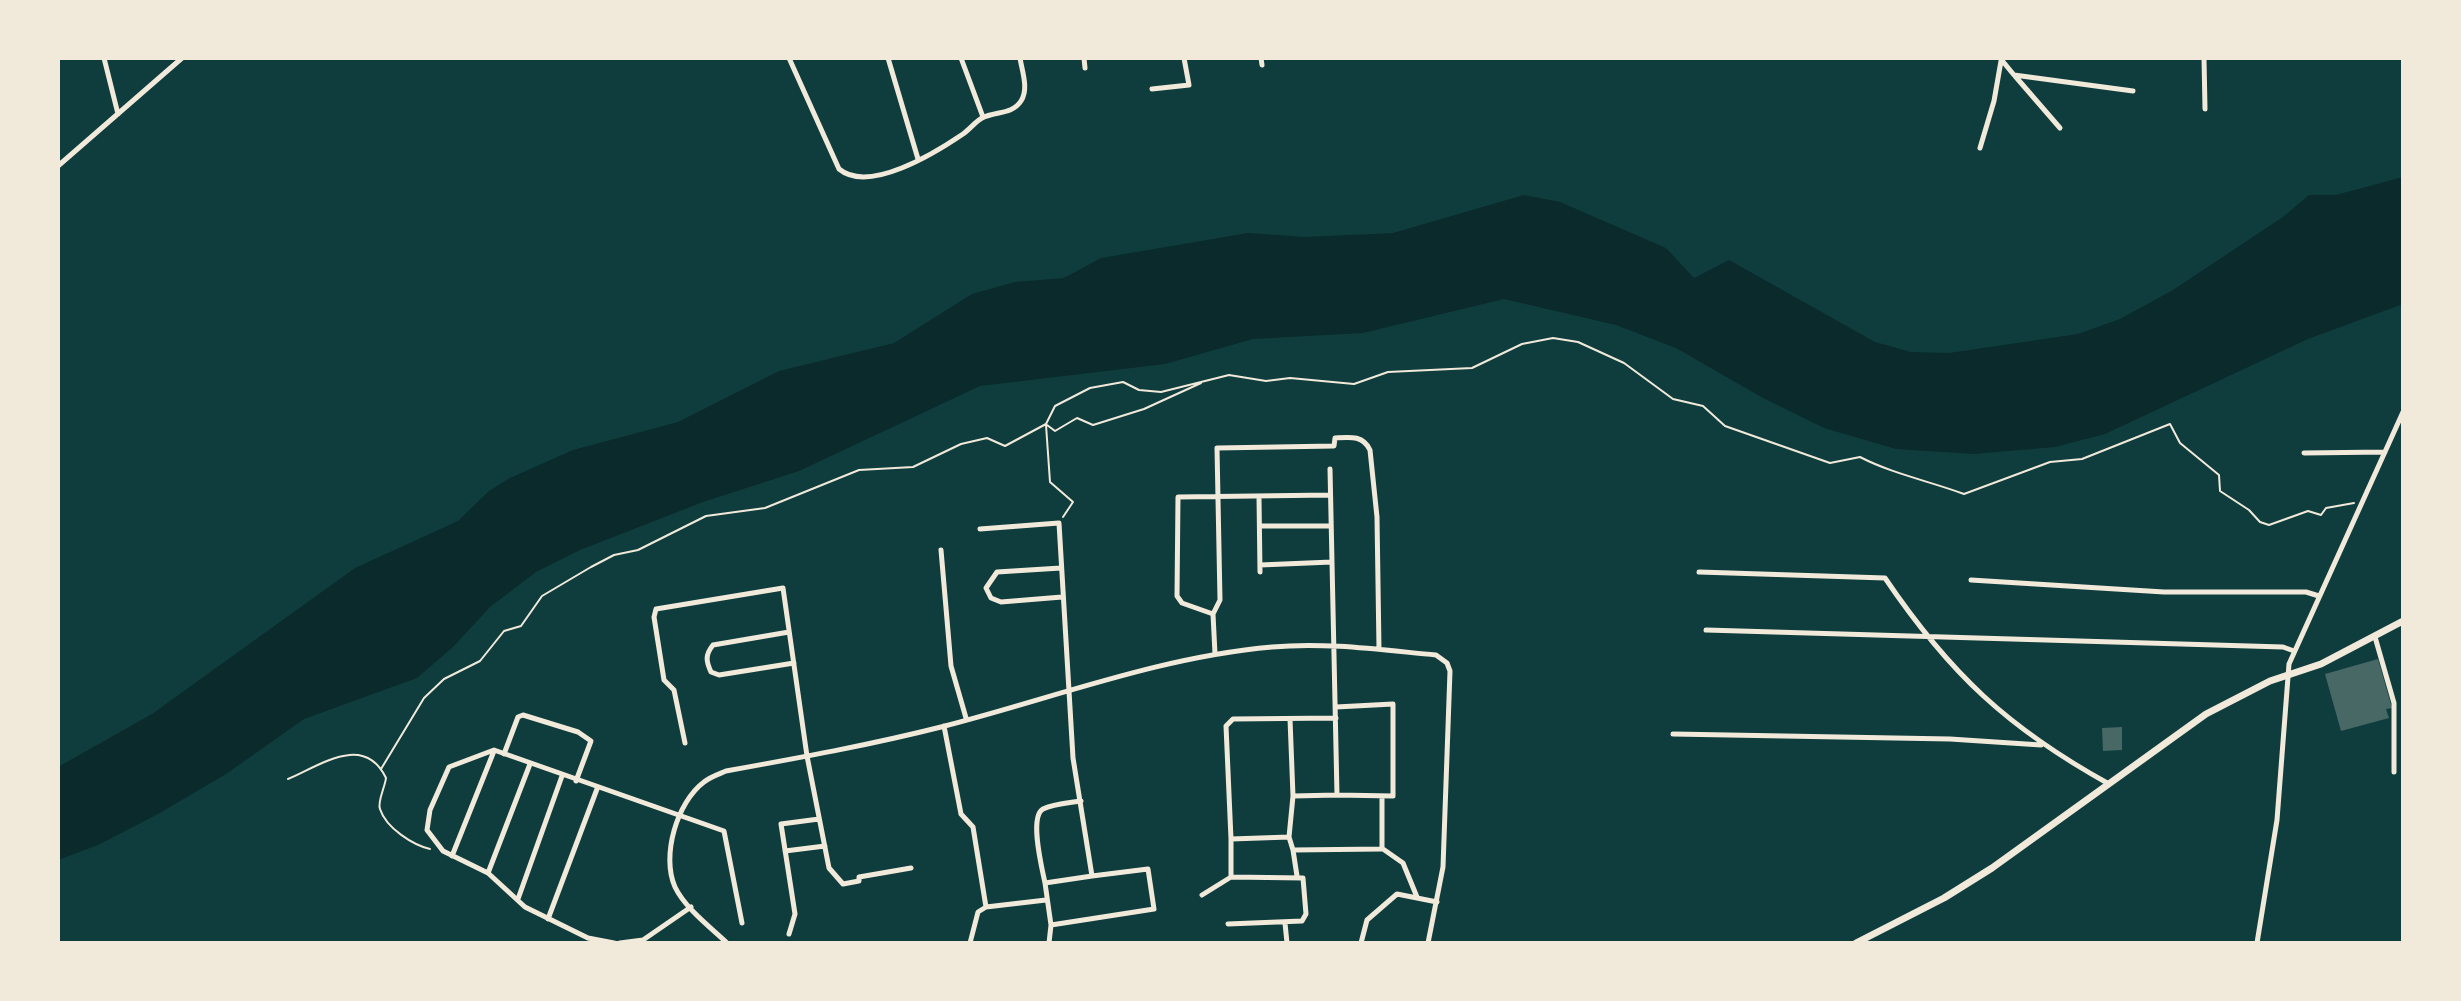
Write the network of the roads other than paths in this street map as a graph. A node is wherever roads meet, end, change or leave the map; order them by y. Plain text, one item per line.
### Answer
1 (182, 58) edge
2 (789, 58) edge
3 (888, 58) edge
4 (961, 58) edge
5 (1020, 58) edge
6 (1084, 58) edge
7 (1184, 58) edge
8 (2204, 58) edge
9 (2000, 59) edge
10 (105, 60) edge
11 (1085, 68) dead end
12 (2014, 75) junction
13 (1152, 89) dead end
14 (2133, 91) dead end
15 (2205, 109) dead end
16 (118, 114) junction
17 (983, 117) junction
18 (2060, 128) dead end
19 (1980, 148) dead end
20 (918, 159) junction
21 (58, 166) edge
22 (2403, 412) edge
23 (2385, 452) junction
24 (2304, 453) dead end
25 (1330, 469) dead end
26 (1330, 495) junction
27 (1218, 496) junction
28 (1259, 497) junction
29 (1260, 526) junction
30 (1330, 526) junction
31 (980, 529) dead end
32 (941, 550) dead end
33 (1332, 562) junction
34 (1061, 568) junction
35 (1699, 572) dead end
36 (1971, 580) dead end
37 (2319, 596) junction
38 (1063, 597) junction
39 (1213, 614) junction
40 (2403, 621) edge
41 (1706, 630) dead end
42 (789, 632) junction
43 (1924, 636) junction
44 (2375, 637) junction
45 (1334, 647) junction
46 (1379, 649) junction
47 (2294, 651) junction
48 (1215, 654) junction
49 (794, 663) junction
50 (2288, 677) junction
51 (1069, 688) junction
52 (1336, 707) junction
53 (966, 718) junction
54 (1336, 718) junction
55 (1290, 719) junction
56 (944, 726) junction
57 (1673, 734) dead end
58 (685, 743) dead end
59 (2042, 745) junction
60 (494, 750) junction
61 (504, 754) junction
62 (807, 756) junction
63 (530, 764) junction
64 (2394, 772) dead end
65 (562, 776) junction
66 (576, 781) junction
67 (2110, 785) junction
68 (597, 789) junction
69 (1337, 795) junction
70 (1293, 796) junction
71 (1382, 797) junction
72 (1081, 801) junction
73 (679, 818) junction
74 (819, 819) junction
75 (1289, 837) junction
76 (1231, 839) junction
77 (825, 846) junction
78 (1382, 849) junction
79 (1293, 850) junction
80 (785, 851) junction
81 (452, 856) junction
82 (911, 868) dead end
83 (488, 873) junction
84 (1092, 876) junction
85 (1297, 876) junction
86 (1231, 877) junction
87 (1045, 883) junction
88 (1202, 895) dead end
89 (1417, 898) junction
90 (518, 899) junction
91 (1046, 900) junction
92 (1437, 902) junction
93 (691, 907) junction
94 (986, 907) junction
95 (548, 919) junction
96 (742, 923) dead end
97 (1285, 923) junction
98 (1228, 924) dead end
99 (1051, 925) junction
100 (789, 934) dead end
101 (614, 943) edge
102 (620, 943) edge
103 (727, 943) edge
104 (970, 943) edge
105 (1049, 943) edge
106 (1287, 943) edge
107 (1361, 943) edge
108 (1428, 943) edge
109 (1856, 943) edge
110 (2257, 943) edge

1 - 16 street
2 - 20 street
3 - 20 street
4 - 17 street
5 - 17 street
6 - 11 street
7 - 13 street
8 - 15 street
9 - 12 street
9 - 19 street
10 - 16 street
12 - 14 street
12 - 18 street
16 - 21 street
17 - 20 street
22 - 23 street
23 - 24 street
23 - 37 street
25 - 26 street
26 - 28 street
26 - 30 street
27 - 28 street
27 - 39 street
27 - 39 street
27 - 46 street
28 - 29 street
29 - 30 street
29 - 33 street
30 - 33 street
31 - 34 street
32 - 53 street
33 - 45 street
34 - 38 street
34 - 38 street
35 - 43 street
36 - 37 street
37 - 47 street
38 - 51 street
39 - 48 street
40 - 44 street
41 - 43 street
42 - 49 street
42 - 49 street
42 - 58 street
43 - 47 street
43 - 59 street
44 - 50 street
44 - 64 street
45 - 46 street
45 - 48 street
45 - 52 street
46 - 92 street
47 - 50 street
48 - 51 street
49 - 62 street
50 - 67 street
50 - 110 street
51 - 53 street
51 - 72 street
52 - 54 street
52 - 71 street
53 - 56 street
54 - 55 street
54 - 69 street
55 - 70 street
55 - 76 street
56 - 62 street
56 - 94 street
57 - 59 street
59 - 67 street
60 - 61 street
60 - 81 street
60 - 81 street
61 - 63 street
61 - 66 street
62 - 73 street
62 - 74 street
63 - 65 street
63 - 83 street
65 - 66 street
65 - 90 street
66 - 68 street
67 - 109 street
68 - 73 street
68 - 95 street
69 - 70 street
69 - 71 street
70 - 75 street
71 - 78 street
72 - 84 street
72 - 87 street
73 - 93 street
73 - 96 street
74 - 77 street
74 - 80 street
75 - 76 street
75 - 79 street
76 - 86 street
77 - 80 street
77 - 82 street
78 - 79 street
78 - 89 street
79 - 85 street
80 - 100 street
81 - 83 street
83 - 90 street
84 - 87 street
84 - 99 street
85 - 86 street
85 - 97 street
86 - 88 street
87 - 91 street
89 - 92 street
89 - 107 street
90 - 95 street
91 - 94 street
91 - 99 street
92 - 108 street
93 - 102 street
93 - 103 street
94 - 104 street
95 - 101 street
97 - 98 street
97 - 106 street
99 - 105 street

